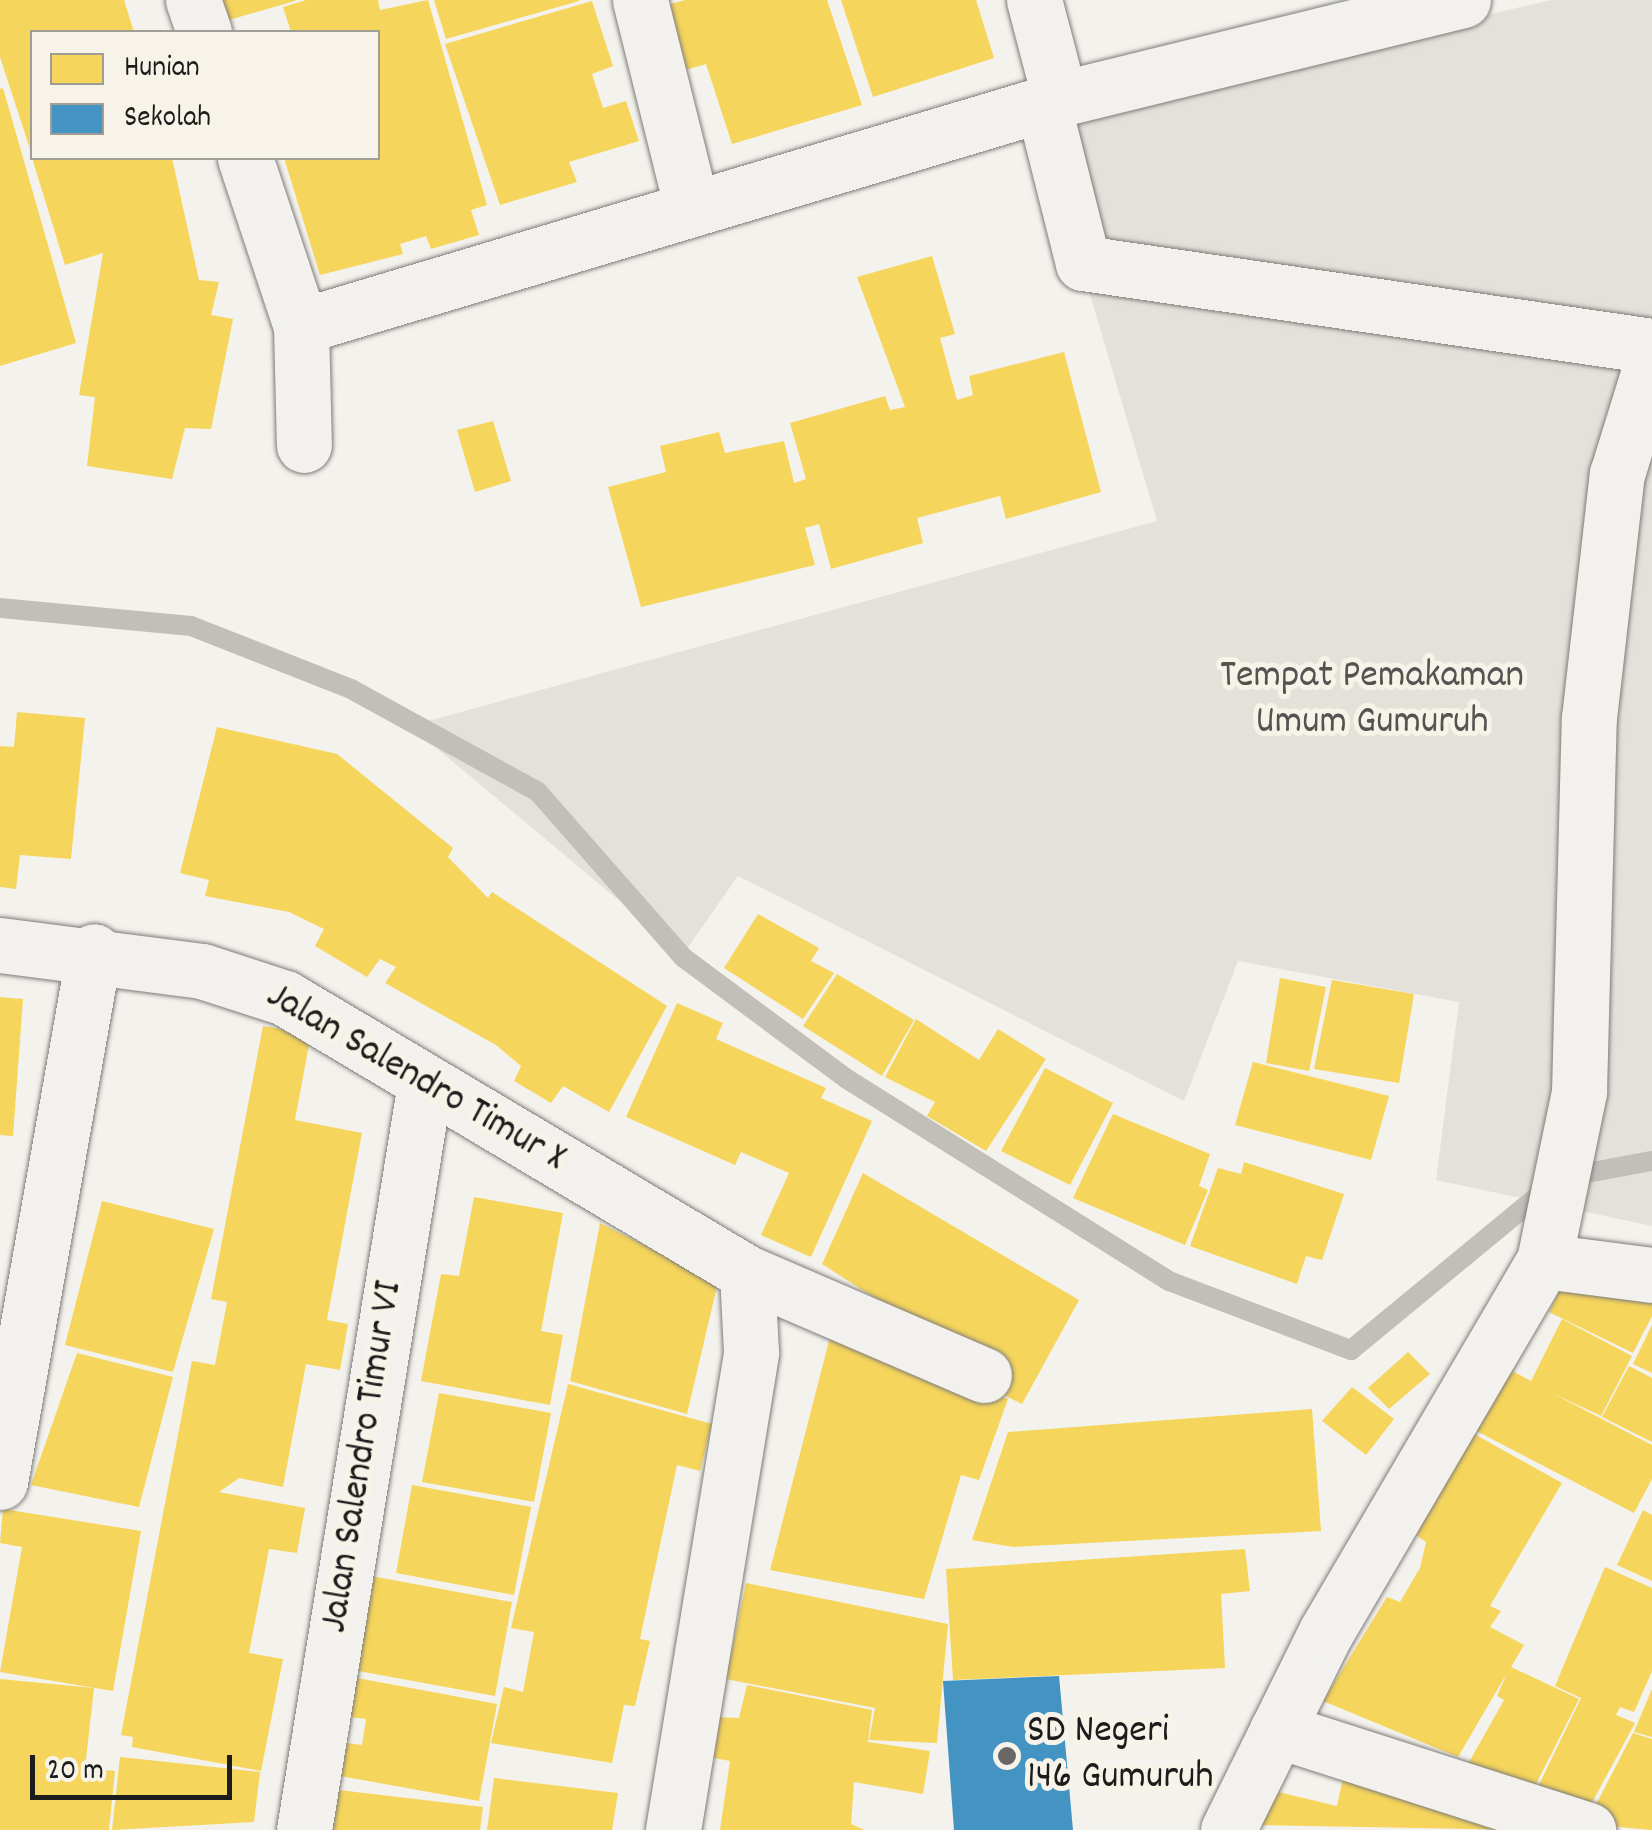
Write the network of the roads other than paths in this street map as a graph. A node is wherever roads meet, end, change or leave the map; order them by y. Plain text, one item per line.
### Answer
1 (193, 0) edge
2 (640, 0) edge
3 (1034, 0) edge
4 (1463, 0) edge
5 (203, 30) edge
6 (1052, 101) junction
7 (246, 160) edge
8 (692, 209) junction
9 (301, 326) junction
10 (1652, 346) edge
11 (1652, 361) edge
12 (304, 446) dead end
13 (0, 946) edge
14 (94, 951) junction
15 (425, 1083) junction
16 (1547, 1244) junction
17 (746, 1273) junction
18 (1652, 1275) edge
19 (16, 1322) edge
20 (984, 1375) dead end
21 (0, 1482) edge
22 (1277, 1730) junction
23 (304, 1830) edge
24 (673, 1830) edge
25 (1228, 1830) edge
26 (1588, 1830) edge

1 - 5 street
2 - 8 street
3 - 6 street
4 - 6 street
6 - 8 street
6 - 10 street
7 - 9 street
8 - 9 street
9 - 12 street
11 - 16 street
13 - 14 street, Jalan Salendro Timur X
14 - 15 street, Jalan Salendro Timur X
14 - 19 street
15 - 17 street, Jalan Salendro Timur X
15 - 23 street, Jalan Salendro Timur VI
16 - 18 street
16 - 22 street
17 - 20 street, Jalan Salendro Timur X
17 - 24 street
19 - 21 street
22 - 25 street
22 - 26 street

